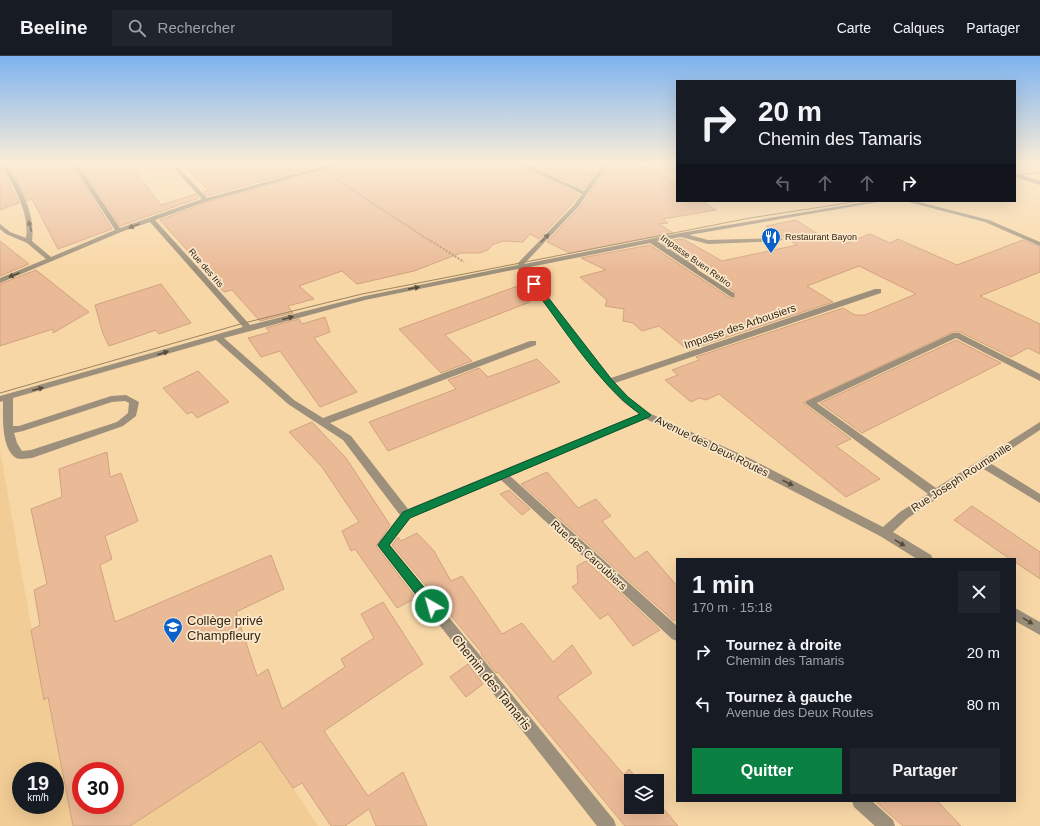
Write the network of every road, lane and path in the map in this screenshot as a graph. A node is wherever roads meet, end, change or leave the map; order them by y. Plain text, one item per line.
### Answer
1 (20, 198) edge
2 (97, 198) edge
3 (213, 198) edge
4 (369, 198) edge
5 (582, 198) edge
6 (206, 200) joint
7 (875, 202) edge
8 (912, 202) edge
9 (152, 219) junction
10 (0, 226) edge
11 (119, 232) junction
12 (680, 235) junction
13 (780, 239) dead end
14 (652, 241) junction
15 (29, 242) junction
16 (1040, 244) edge
17 (51, 260) junction
18 (521, 268) junction
19 (485, 275) junction
20 (0, 281) edge
21 (878, 291) dead end
22 (731, 295) dead end
23 (248, 328) junction
24 (218, 336) junction
25 (534, 343) dead end
26 (1040, 378) edge
27 (609, 382) junction
28 (4, 398) edge
29 (646, 415) junction
30 (322, 422) junction
31 (9, 430) junction
32 (1037, 431) edge
33 (982, 463) junction
34 (502, 475) junction
35 (936, 494) junction
36 (1040, 499) edge
37 (406, 515) junction
38 (884, 533) junction
39 (925, 558) edge
40 (1016, 615) edge
41 (1040, 629) edge
42 (676, 634) edge
43 (861, 802) edge
44 (608, 826) edge
45 (887, 826) edge

15 -> 1 street
2 - 11 street
3 - 6 street
4 - 19 path
18 -> 5 street
6 - 9 street
7 - 12 street
8 - 16 street
9 -> 11 street
9 - 23 street, Rue des Iris
10 - 15 street
11 - 17 street
12 - 13 street
12 - 14 street
14 - 18 street
14 - 22 street, Impasse Buen Retiro
15 - 17 street
17 -> 20 street
18 - 19 street
18 - 27 street, Avenue des Deux Routes
23 -> 19 street
21 - 27 street, Impasse des Arbousiers
23 - 24 street
28 -> 24 street
24 - 30 street
25 - 30 street
26 - 35 street
27 - 29 street, Avenue des Deux Routes
28 - 31 street
29 - 34 street, Chemin des Tamaris
29 -> 38 street, Avenue des Deux Routes
30 - 37 street
31 - 31 street
32 - 33 street, Rue Joseph Roumanille
33 - 35 street, Rue Joseph Roumanille
33 - 36 street
34 - 37 street, Chemin des Tamaris
34 - 42 street, Rue des Caroubiers
35 - 38 street, Rue Joseph Roumanille
37 - 44 street, Chemin des Tamaris
38 -> 39 street, Avenue des Deux Routes
40 -> 41 street
43 - 45 street

